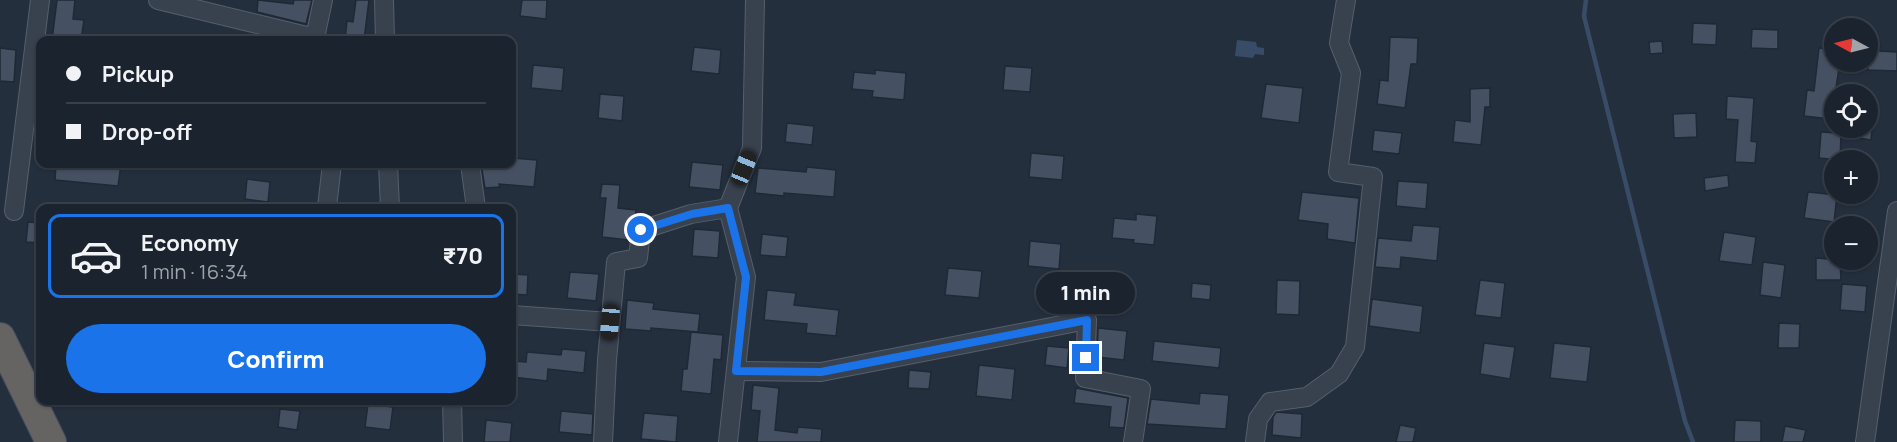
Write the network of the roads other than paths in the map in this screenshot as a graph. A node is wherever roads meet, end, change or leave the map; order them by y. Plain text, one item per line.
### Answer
1 (40, 0) edge
2 (158, 0) edge
3 (323, 0) edge
4 (384, 0) edge
5 (755, 0) edge
6 (1346, 0) edge
7 (303, 36) edge
8 (316, 36) edge
9 (385, 36) edge
10 (332, 168) edge
11 (388, 168) edge
12 (471, 168) edge
13 (327, 204) edge
14 (390, 204) edge
15 (475, 204) edge
16 (728, 208) junction
17 (14, 211) dead end
18 (1897, 211) edge
19 (516, 315) edge
20 (610, 322) junction
21 (0, 338) edge
22 (736, 371) junction
23 (452, 405) edge
24 (51, 442) edge
25 (453, 442) edge
26 (603, 442) edge
27 (728, 442) edge
28 (1133, 442) edge
29 (1255, 442) edge
30 (1865, 442) edge

1 - 17 street
2 - 7 street
3 - 8 street
4 - 9 street
5 - 16 street
6 - 29 street
10 - 13 street
11 - 14 street
12 - 15 street
16 - 20 street
16 - 22 street
18 - 30 street
19 - 20 street
20 - 26 street
21 - 24 highway
22 - 27 street
22 - 28 street
23 - 25 street

